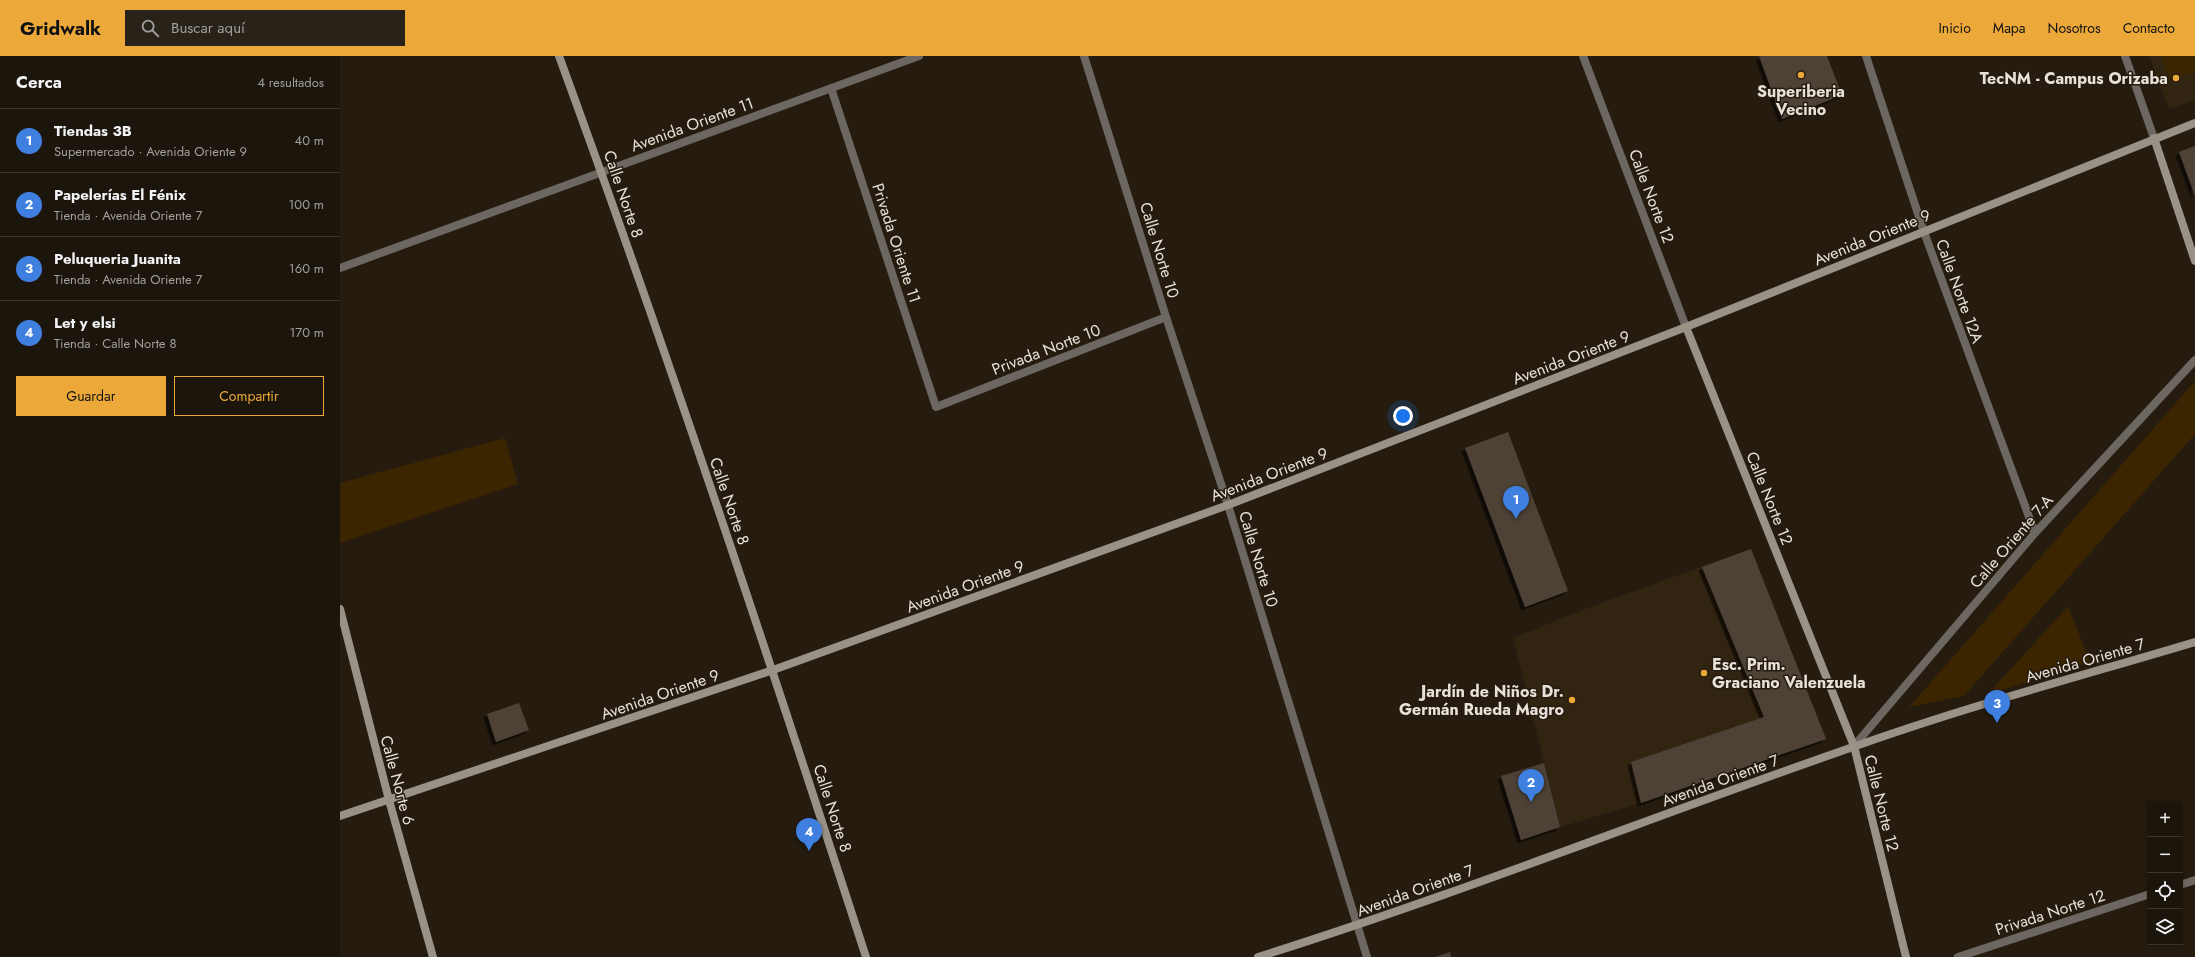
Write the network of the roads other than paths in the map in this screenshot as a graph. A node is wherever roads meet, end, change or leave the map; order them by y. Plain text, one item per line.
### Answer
1 (559, 56) edge
2 (919, 56) edge
3 (1084, 56) edge
4 (1583, 56) edge
5 (1866, 56) edge
6 (2125, 56) edge
7 (831, 88) junction
8 (2195, 123) edge
9 (2154, 138) junction
10 (602, 171) junction
11 (1924, 232) junction
12 (2195, 261) edge
13 (340, 268) edge
14 (1166, 317) junction
15 (1686, 327) junction
16 (2195, 360) edge
17 (936, 407) joint
18 (1228, 506) junction
19 (2035, 533) junction
20 (340, 609) edge
21 (2195, 642) edge
22 (773, 670) junction
23 (1854, 746) junction
24 (389, 800) junction
25 (340, 816) edge
26 (2195, 880) edge
27 (2183, 884) edge
28 (2147, 895) edge
29 (1357, 926) junction
30 (433, 957) edge
31 (866, 957) edge
32 (1258, 957) edge
33 (1366, 957) edge
34 (1906, 957) edge
35 (1958, 957) edge

1 - 10 street, Calle Norte 8
2 - 7 street, Avenida Oriente 11
3 - 14 street, Calle Norte 10
4 - 15 street, Calle Norte 12
5 - 11 street, Calle Norte 12A
6 - 9 street
7 - 10 street, Avenida Oriente 11
7 - 17 street, Privada Oriente 11
8 - 9 street, Avenida Oriente 9
9 - 11 street, Avenida Oriente 9
9 - 12 street
10 - 13 street, Avenida Oriente 11
10 - 22 street, Calle Norte 8
11 - 15 street, Avenida Oriente 9
11 - 19 street, Calle Norte 12A
14 - 17 street, Privada Norte 10
14 - 18 street, Calle Norte 10
15 - 18 street, Avenida Oriente 9
15 - 23 street, Calle Norte 12
16 - 19 street, Calle Oriente 7-A
18 - 22 street, Avenida Oriente 9
18 - 29 street, Calle Norte 10
19 - 23 street, Calle Oriente 7-A
20 - 24 street, Calle Norte 6
21 - 23 street, Avenida Oriente 7
22 - 24 street, Avenida Oriente 9
22 - 31 street, Calle Norte 8
23 - 29 street, Avenida Oriente 7
23 - 34 street, Calle Norte 12
24 - 25 street, Avenida Oriente 9
24 - 30 street, Calle Norte 6
26 - 27 street
28 - 35 street, Privada Norte 12
29 - 32 street, Avenida Oriente 7
29 - 33 street, Calle Norte 10

